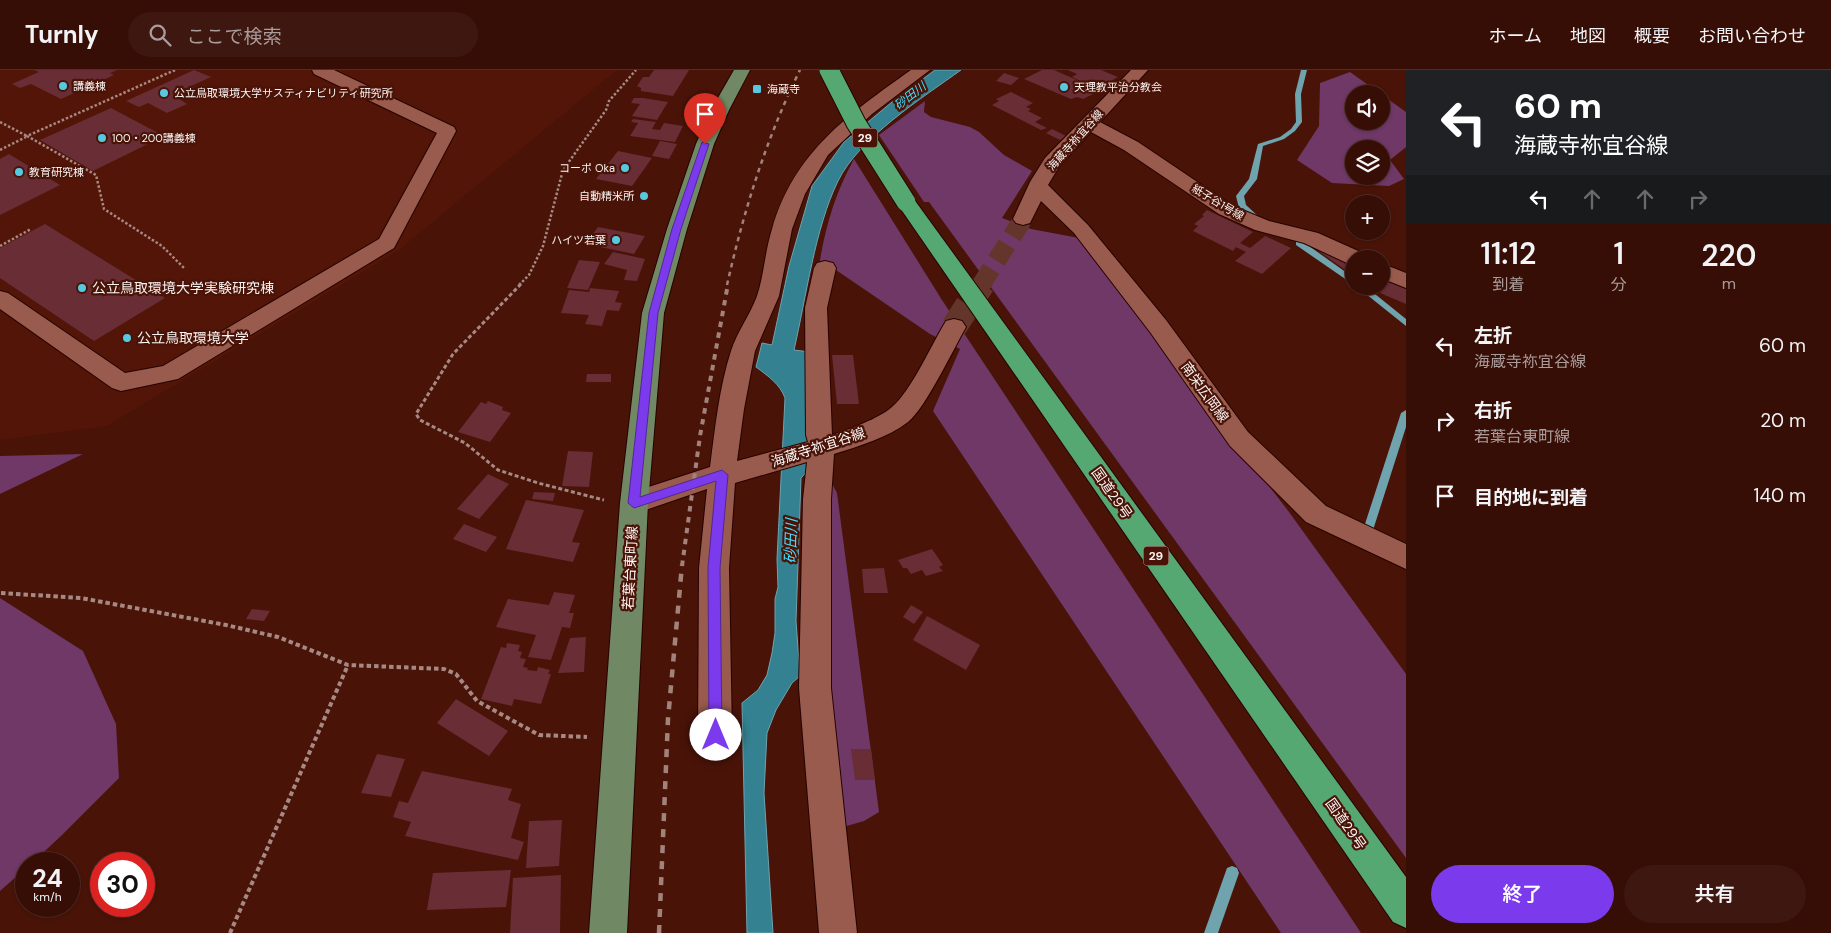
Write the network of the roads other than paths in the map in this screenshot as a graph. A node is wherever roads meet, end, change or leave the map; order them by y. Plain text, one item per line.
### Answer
1 (320, 70) edge
2 (742, 70) edge
3 (829, 70) edge
4 (922, 70) edge
5 (1140, 70) edge
6 (1089, 124) junction
7 (1038, 186) junction
8 (1022, 219) tunnel mouth
9 (1345, 254) edge
10 (824, 268) dead end
11 (1390, 274) edge
12 (1406, 281) edge
13 (0, 298) edge
14 (954, 327) tunnel mouth
15 (818, 447) junction
16 (734, 472) junction
17 (634, 503) junction
18 (1406, 557) edge
19 (716, 735) dead end
20 (1406, 909) edge
21 (608, 933) edge
22 (838, 933) edge

1 - 13 street
2 - 17 main road, 若葉台東町線
3 - 20 highway, 国道29号 / 29, bridge
4 - 16 street
5 - 6 street, 海蔵寺祢宜谷線
6 - 7 street, 海蔵寺祢宜谷線
6 - 9 street, 紙子谷1号線
7 - 8 street, 海蔵寺祢宜谷線
7 - 18 street, 南栄広岡線
10 - 15 street
11 - 12 street
14 - 15 street, 海蔵寺祢宜谷線
15 - 16 street, 海蔵寺祢宜谷線
15 - 22 street
16 - 17 street, 海蔵寺祢宜谷線
16 - 19 street
17 - 21 main road, 若葉台東町線

